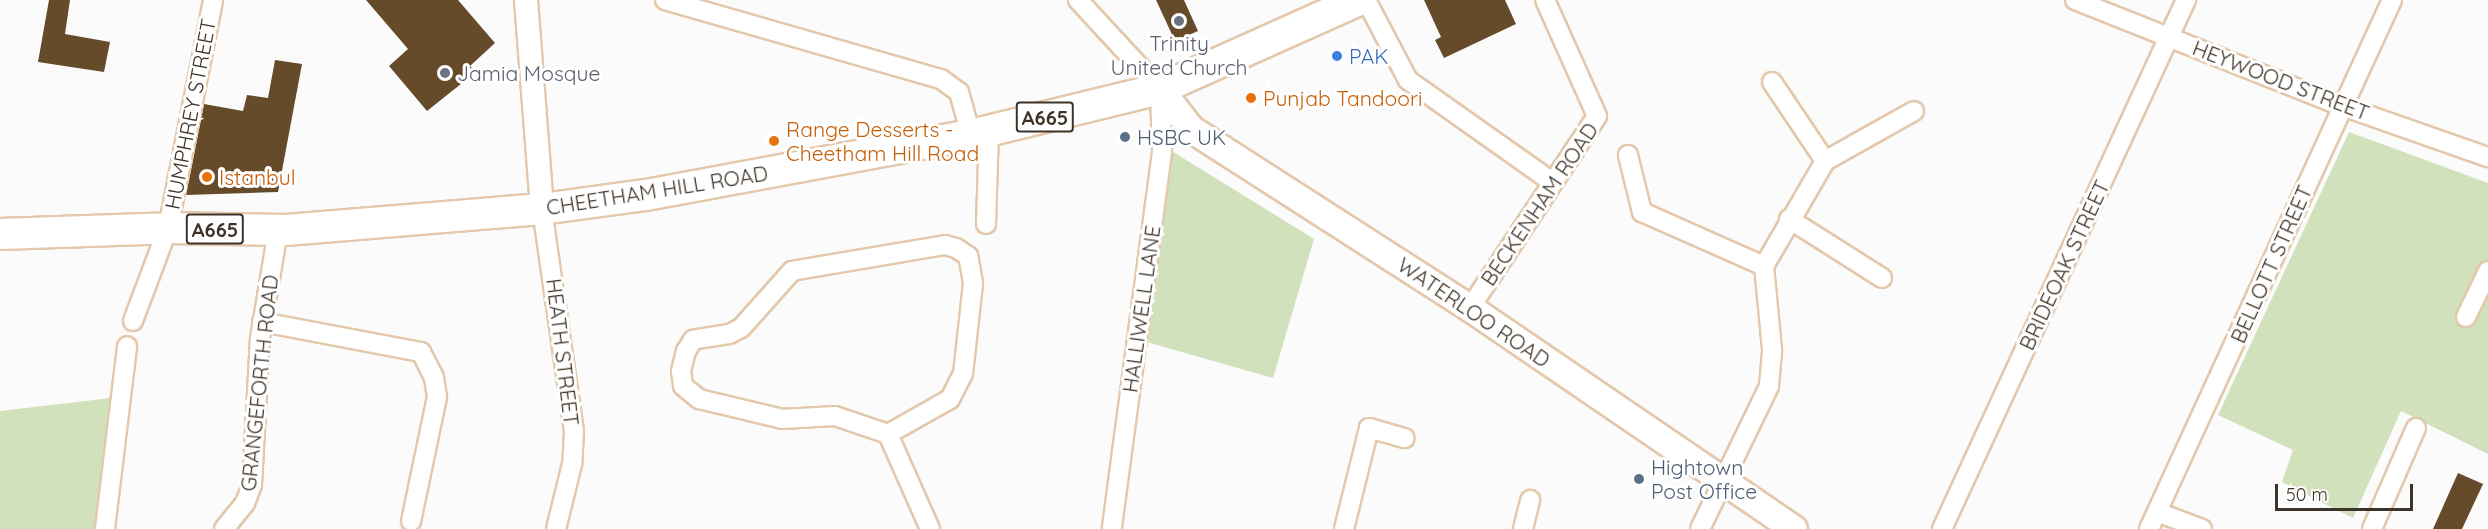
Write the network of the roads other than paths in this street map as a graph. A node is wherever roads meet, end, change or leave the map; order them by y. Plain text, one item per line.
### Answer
1 (213, 0) edge
2 (526, 0) edge
3 (665, 0) edge
4 (1078, 0) edge
5 (1359, 0) edge
6 (1366, 0) edge
7 (1545, 0) edge
8 (2075, 0) edge
9 (2186, 0) edge
10 (2392, 0) edge
11 (2169, 36) junction
12 (1772, 82) dead end
13 (1160, 89) junction
14 (2342, 105) junction
15 (1914, 111) dead end
16 (980, 133) junction
17 (1628, 154) dead end
18 (2488, 157) edge
19 (1825, 161) junction
20 (1552, 182) junction
21 (542, 209) junction
22 (1789, 219) junction
23 (986, 224) dead end
24 (168, 228) junction
25 (278, 230) junction
26 (0, 234) edge
27 (1764, 266) junction
28 (2488, 271) edge
29 (1882, 278) dead end
30 (1470, 308) junction
31 (2466, 317) dead end
32 (133, 321) dead end
33 (262, 322) junction
34 (127, 346) dead end
35 (2416, 428) dead end
36 (888, 434) junction
37 (1405, 438) dead end
38 (1724, 483) junction
39 (1530, 500) dead end
40 (2157, 512) junction
41 (411, 521) dead end
42 (105, 529) edge
43 (224, 529) edge
44 (556, 529) edge
45 (930, 529) edge
46 (1112, 529) edge
47 (1344, 529) edge
48 (1523, 529) edge
49 (1700, 529) edge
50 (1794, 529) edge
51 (1942, 529) edge
52 (2149, 529) edge
53 (2202, 529) edge
54 (2372, 529) edge

1 - 24 street, HUMPHREY STREET
2 - 21 street
3 - 16 street
4 - 13 street
5 - 13 highway, CHEETHAM HILL ROAD / A665
6 - 20 street
7 - 20 street, BECKENHAM ROAD
8 - 11 street, HEYWOOD STREET
9 - 11 street, BRIDEOAK STREET
10 - 14 street, BELLOTT STREET
11 - 14 street, HEYWOOD STREET
11 - 51 street, BRIDEOAK STREET
12 - 19 street
13 - 16 highway, CHEETHAM HILL ROAD / A665
13 - 30 main road, WATERLOO ROAD
13 - 46 street, HALLIWELL LANE
14 - 18 street, HEYWOOD STREET
14 - 40 street, BELLOTT STREET
15 - 19 street
16 - 21 highway, CHEETHAM HILL ROAD / A665
16 - 23 street
17 - 27 street
19 - 22 street
20 - 30 street, BECKENHAM ROAD
21 - 25 highway, CHEETHAM HILL ROAD / A665
21 - 44 street, HEATH STREET
22 - 27 street
22 - 29 street
24 - 25 highway, CHEETHAM HILL ROAD / A665
24 - 26 highway, CHEETHAM HILL ROAD / A665
24 - 32 street, HUMPHREY STREET
25 - 33 street, GRANGEFORTH ROAD
27 - 38 street
28 - 31 street
30 - 38 main road, WATERLOO ROAD
33 - 41 street
33 - 43 street, GRANGEFORTH ROAD
34 - 42 street
35 - 54 street
36 - 36 street
36 - 45 street
37 - 47 street
38 - 49 street
38 - 50 main road, WATERLOO ROAD
39 - 48 street
40 - 52 street, BELLOTT STREET
40 - 53 street

